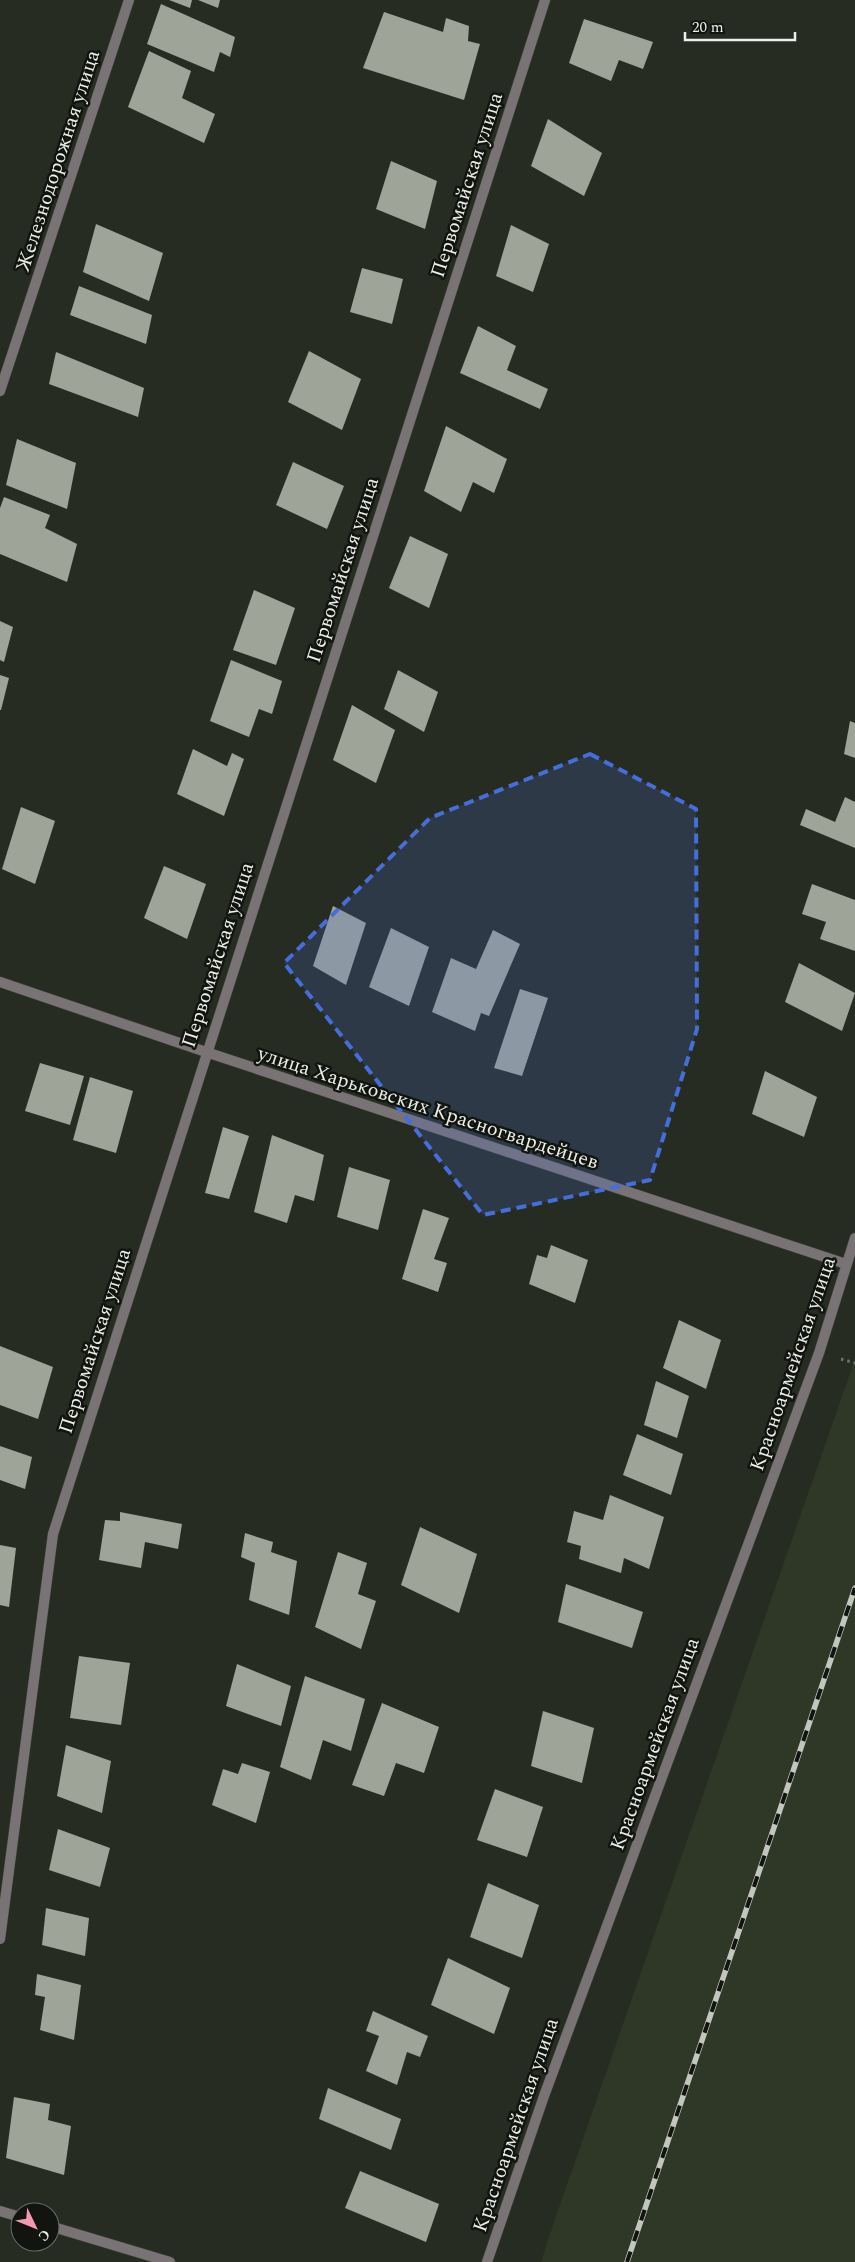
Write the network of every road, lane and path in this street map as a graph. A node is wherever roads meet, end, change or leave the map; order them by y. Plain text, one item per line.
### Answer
1 (129, 0) edge
2 (545, 0) edge
3 (0, 391) edge
4 (0, 982) edge
5 (206, 1052) junction
6 (855, 1238) edge
7 (846, 1264) junction
8 (0, 1939) edge
9 (60, 2229) edge
10 (170, 2262) edge
11 (487, 2262) edge

1 - 3 street, Железнодорожная улица
2 - 5 street, Первомайская улица
4 - 5 street, улица Харьковских Красногвардейцев
5 - 7 street, улица Харьковских Красногвардейцев
5 - 8 street, Первомайская улица
6 - 7 street, Красноармейская улица
7 - 11 street, Красноармейская улица
9 - 10 street

